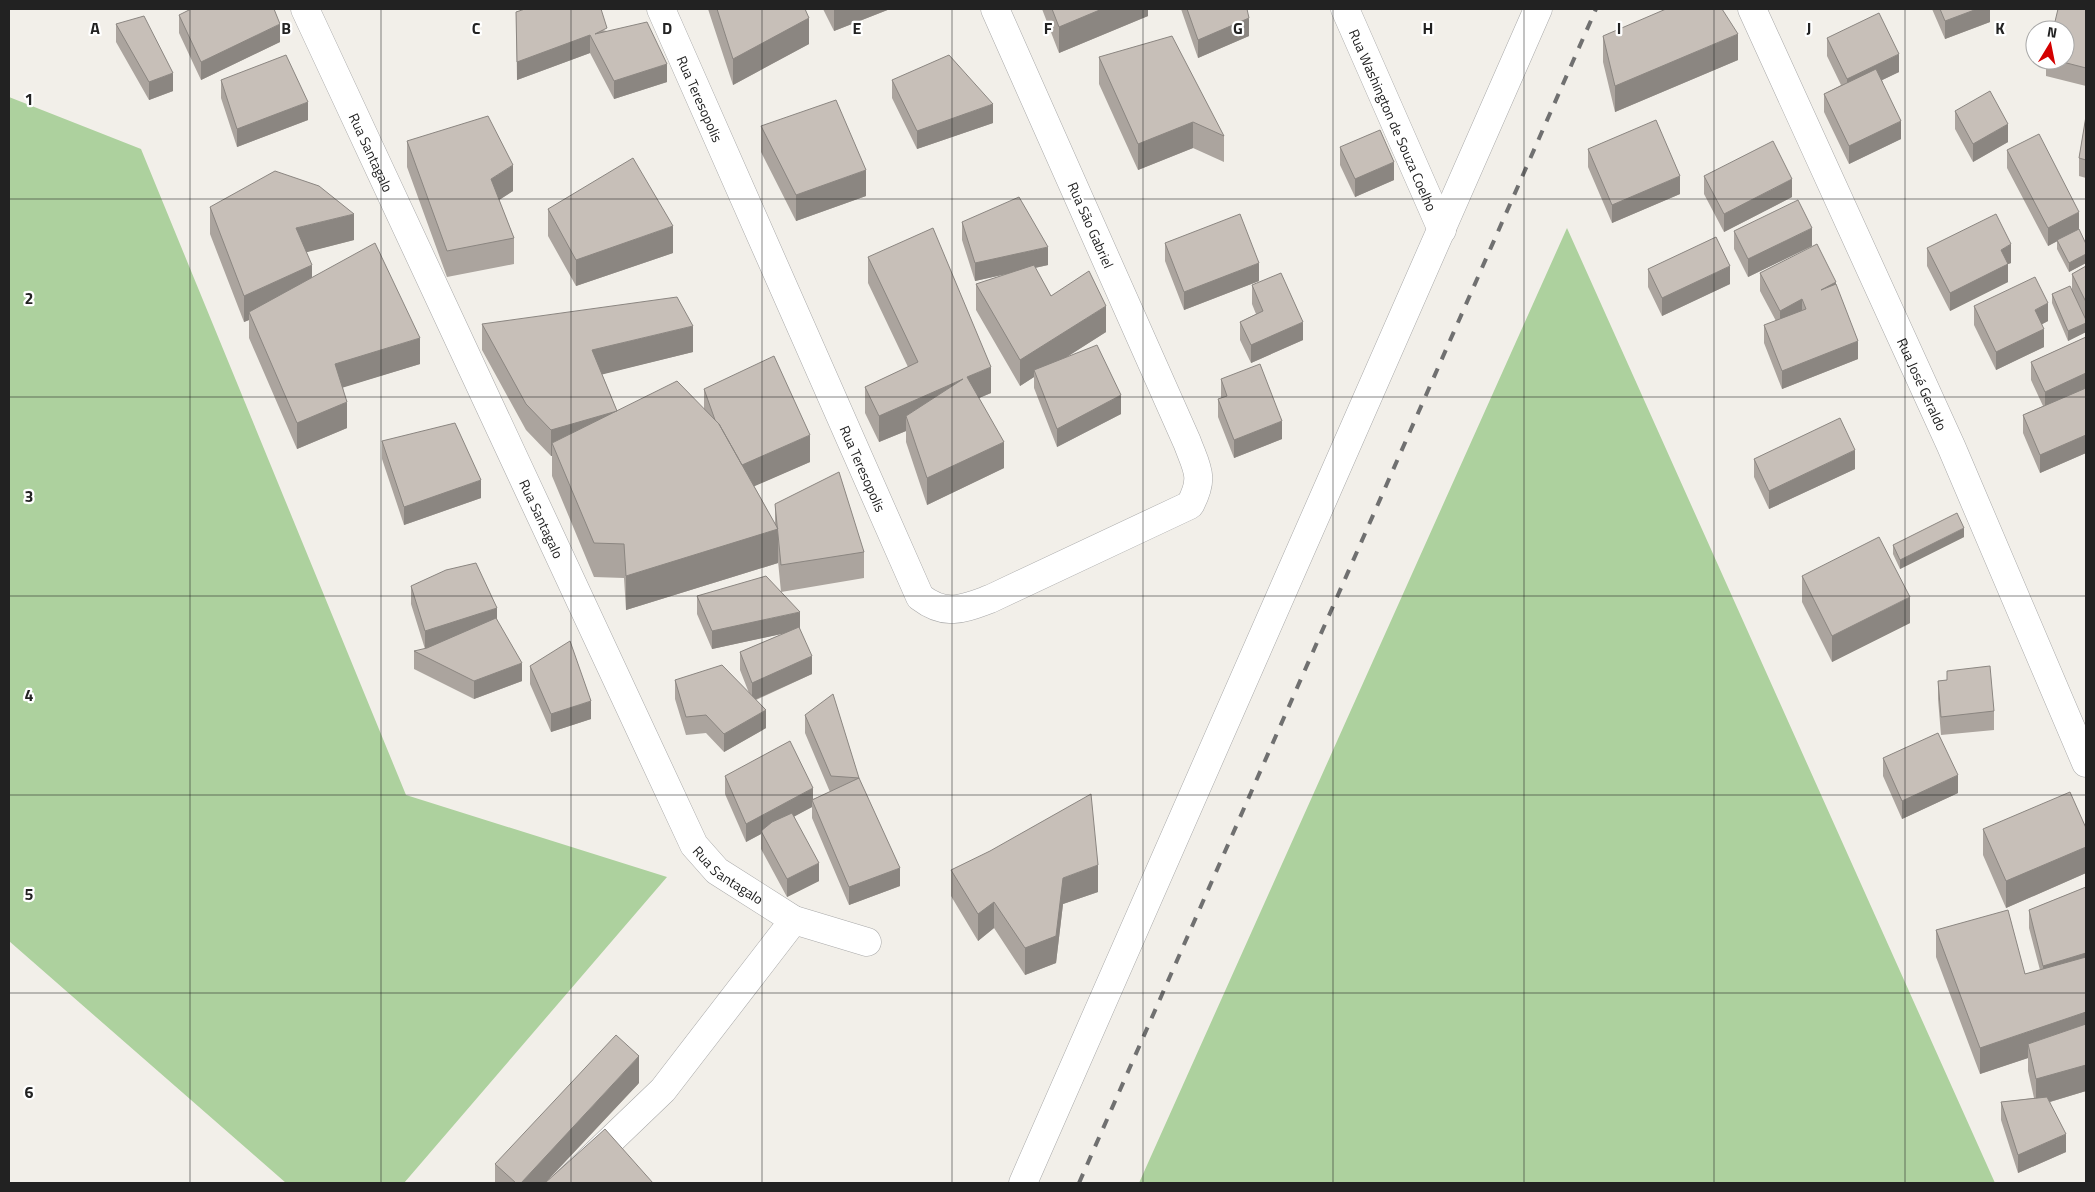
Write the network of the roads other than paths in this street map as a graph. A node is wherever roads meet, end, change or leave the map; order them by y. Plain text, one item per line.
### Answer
1 (305, 9) edge
2 (661, 9) edge
3 (995, 9) edge
4 (1345, 9) edge
5 (1538, 9) edge
6 (1752, 9) edge
7 (1442, 230) junction
8 (1187, 442) joint
9 (2086, 763) edge
10 (794, 920) junction
11 (867, 942) dead end
12 (566, 1183) edge
13 (1023, 1183) edge

1 - 10 street, Rua Santagalo
2 - 8 street, Rua Teresopolis
3 - 8 street, Rua São Gabriel
4 - 7 street, Rua Washington de Souza Coelho
5 - 7 street
6 - 9 street, Rua José Geraldo
7 - 13 street
10 - 11 street, Rua Santagalo
10 - 12 street

